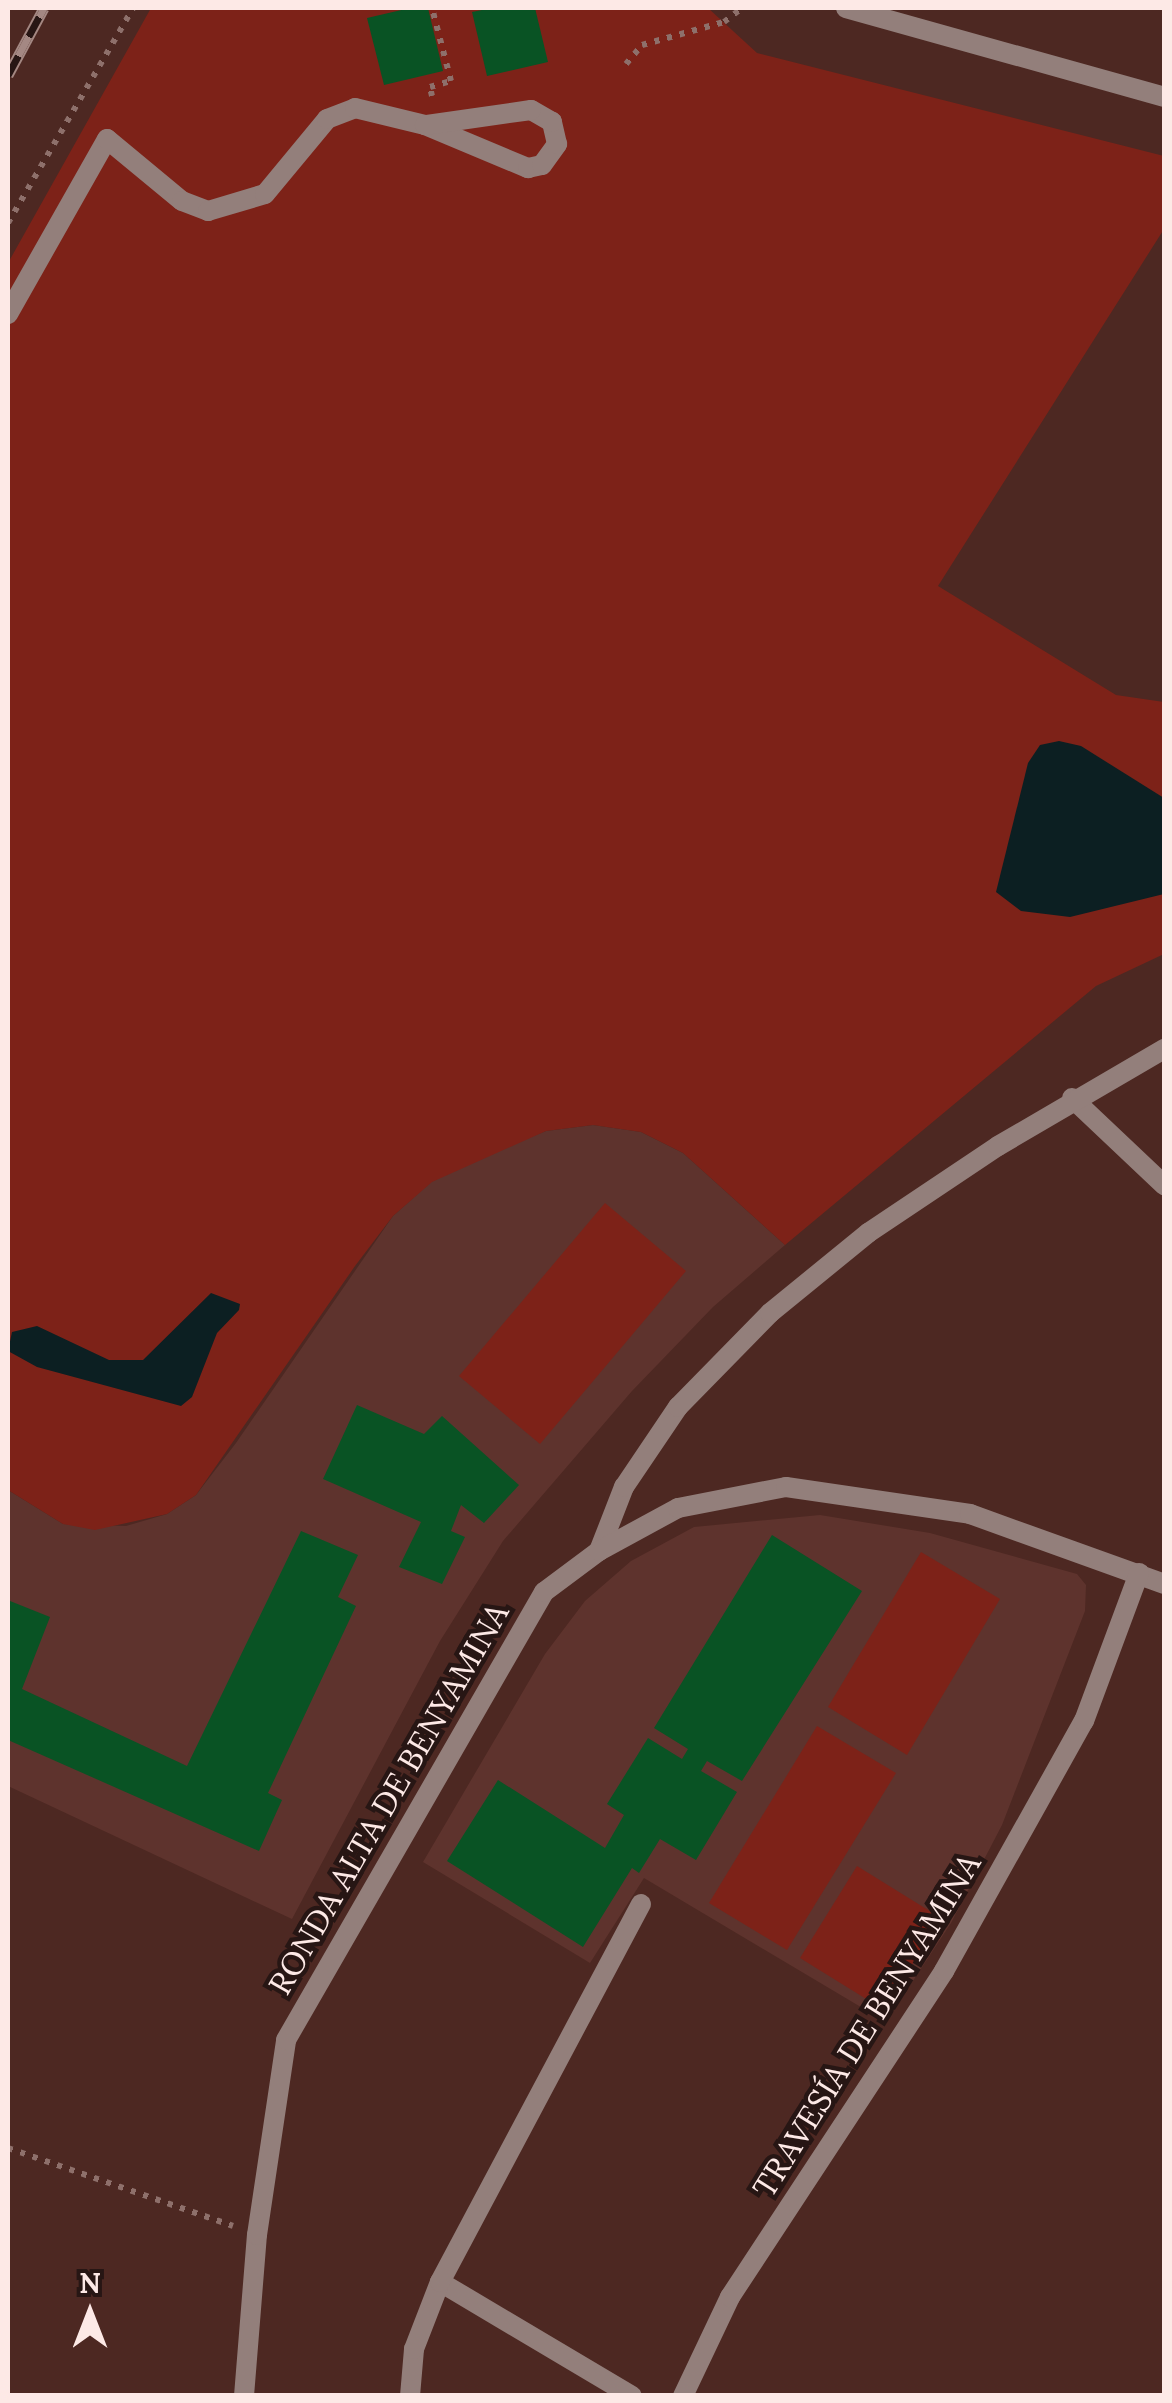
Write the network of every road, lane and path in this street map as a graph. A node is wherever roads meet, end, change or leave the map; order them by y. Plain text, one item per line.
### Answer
1 (133, 8) edge
2 (432, 8) edge
3 (742, 8) edge
4 (846, 8) edge
5 (626, 64) dead end
6 (1164, 97) edge
7 (425, 125) junction
8 (8, 222) edge
9 (8, 314) edge
10 (1164, 1049) edge
11 (1072, 1098) junction
12 (1164, 1186) edge
13 (599, 1550) junction
14 (1138, 1573) junction
15 (1164, 1584) edge
16 (641, 1904) dead end
17 (8, 2148) edge
18 (257, 2235) junction
19 (440, 2282) junction
20 (244, 2396) edge
21 (410, 2396) edge
22 (632, 2396) edge
23 (683, 2396) edge

1 - 8 path
2 - 7 path
3 - 5 path
4 - 6 street
7 - 7 street
7 - 9 street
10 - 11 street
11 - 12 street
11 - 13 street
13 - 14 street, RONDA ALTA DE BENYAMINA
13 - 18 street, RONDA ALTA DE BENYAMINA
14 - 15 street, RONDA ALTA DE BENYAMINA
14 - 23 street, TRAVESÍA DE BENYAMINA
16 - 19 street
17 - 18 path
18 - 20 street, RONDA ALTA DE BENYAMINA
19 - 21 street
19 - 22 street

